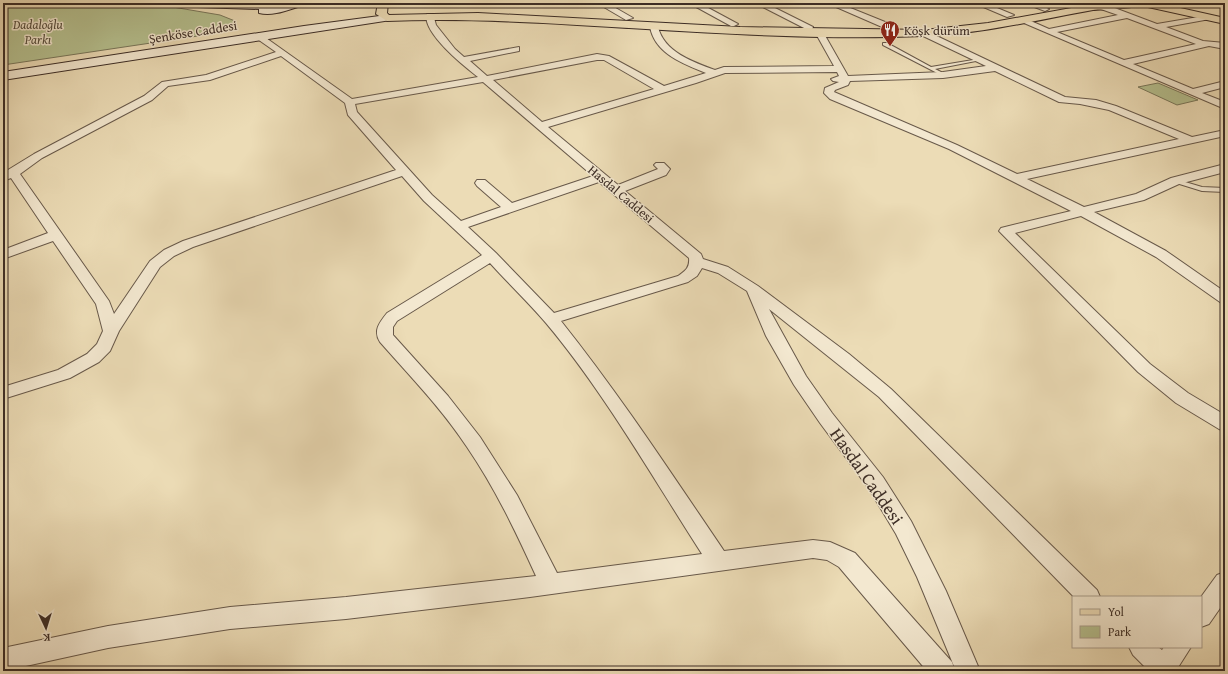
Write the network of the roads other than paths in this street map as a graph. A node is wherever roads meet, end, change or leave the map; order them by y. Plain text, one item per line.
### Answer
1 (20, 3) edge
2 (168, 3) edge
3 (278, 3) edge
4 (300, 3) edge
5 (601, 3) edge
6 (692, 3) edge
7 (831, 3) edge
8 (978, 3) edge
9 (1028, 3) edge
10 (1083, 3) edge
11 (1168, 3) edge
12 (764, 4) edge
13 (1147, 4) edge
14 (3, 5) edge
15 (250, 5) edge
16 (396, 6) dead end
17 (1101, 6) junction
18 (212, 8) junction
19 (384, 9) edge
20 (415, 9) junction
21 (1046, 10) junction
22 (1225, 15) edge
23 (430, 16) junction
24 (1127, 16) junction
25 (1015, 17) junction
26 (1207, 17) junction
27 (234, 18) dead end
28 (629, 18) junction
29 (1225, 21) edge
30 (734, 24) junction
31 (246, 26) dead end
32 (654, 27) junction
33 (1158, 27) junction
34 (814, 29) junction
35 (896, 30) junction
36 (1049, 31) junction
37 (924, 33) junction
38 (259, 36) junction
39 (202, 39) junction
40 (1205, 43) junction
41 (885, 44) dead end
42 (1225, 46) edge
43 (516, 49) dead end
44 (283, 53) junction
45 (462, 60) junction
46 (979, 60) junction
47 (1124, 63) junction
48 (930, 68) junction
49 (996, 68) junction
50 (3, 69) edge
51 (715, 73) junction
52 (843, 74) junction
53 (942, 75) junction
54 (3, 76) edge
55 (485, 79) junction
56 (807, 79) dead end
57 (1225, 84) edge
58 (663, 90) junction
59 (1192, 92) junction
60 (350, 102) junction
61 (1225, 106) edge
62 (539, 126) junction
63 (1225, 133) edge
64 (1190, 140) junction
65 (660, 165) dead end
66 (1225, 168) edge
67 (404, 171) junction
68 (8, 175) edge
69 (601, 177) junction
70 (1015, 178) junction
71 (1175, 181) junction
72 (481, 183) dead end
73 (616, 190) junction
74 (1225, 190) edge
75 (510, 208) junction
76 (1084, 212) junction
77 (459, 226) junction
78 (56, 235) junction
79 (3, 255) edge
80 (491, 256) junction
81 (697, 262) junction
82 (753, 289) junction
83 (1225, 299) edge
84 (551, 319) junction
85 (111, 331) junction
86 (3, 393) edge
87 (1225, 424) edge
88 (719, 562) junction
89 (1225, 582) edge
90 (551, 584) junction
91 (1087, 596) edge
92 (1202, 615) edge
93 (1142, 648) edge
94 (1178, 648) edge
95 (3, 660) edge
96 (1164, 670) edge
97 (943, 671) edge
98 (968, 671) edge

1 - 14 street
2 - 18 main road
3 - 15 main road
4 - 18 main road
5 - 28 street
6 - 30 street
7 - 35 street
8 - 25 street
9 - 21 street
10 - 21 main road
11 - 22 main road
12 - 34 street
13 - 17 main road
13 - 26 main road
15 - 18 main road
16 - 19 main road
17 - 24 street
17 - 25 main road
18 - 27 main road
19 - 20 main road
19 - 38 main road, Şenköse Caddesi
19 - 39 main road, Şenköse Caddesi
20 - 23 main road
20 - 28 main road
21 - 25 main road
23 - 32 main road
23 - 45 street, Hasdal Caddesi
24 - 33 street
24 - 36 street
25 - 35 main road
25 - 36 street
25 - 37 main road
26 - 29 main road
26 - 33 street
28 - 30 main road
30 - 34 main road
31 - 39 main road
32 - 34 main road
32 - 51 street
33 - 40 street
34 - 35 main road
34 - 52 street
35 - 37 main road
36 - 47 street
37 - 46 street
38 - 44 street
38 - 54 main road, Şenköse Caddesi
39 - 50 main road, Şenköse Caddesi
40 - 42 street
40 - 47 street
41 - 48 lane
43 - 45 street
44 - 60 street
44 - 68 street
45 - 55 street, Hasdal Caddesi
46 - 48 lane
46 - 49 street
47 - 59 street
48 - 53 lane
49 - 53 street
49 - 64 street
51 - 52 street
51 - 58 street
52 - 53 street
52 - 56 street
52 - 70 street
55 - 58 street
55 - 60 street
55 - 62 street, Hasdal Caddesi
57 - 59 street
58 - 62 street
59 - 61 street
60 - 67 street
62 - 69 street, Hasdal Caddesi
63 - 64 street
64 - 70 street
65 - 73 street
66 - 71 street
67 - 77 street
67 - 85 street
68 - 78 street
69 - 73 street, Hasdal Caddesi
69 - 75 street
70 - 76 street
71 - 74 lane
71 - 76 street
72 - 75 street
73 - 81 street, Hasdal Caddesi
75 - 77 street
76 - 83 street
76 - 87 street
77 - 80 street
78 - 79 street
78 - 85 street
80 - 84 street
80 - 90 street
81 - 82 street
81 - 84 street
82 - 91 street
82 - 98 street, Hasdal Caddesi
84 - 88 street
85 - 86 street
88 - 90 street
88 - 97 street
89 - 92 street
90 - 95 street
93 - 96 street
94 - 96 street

